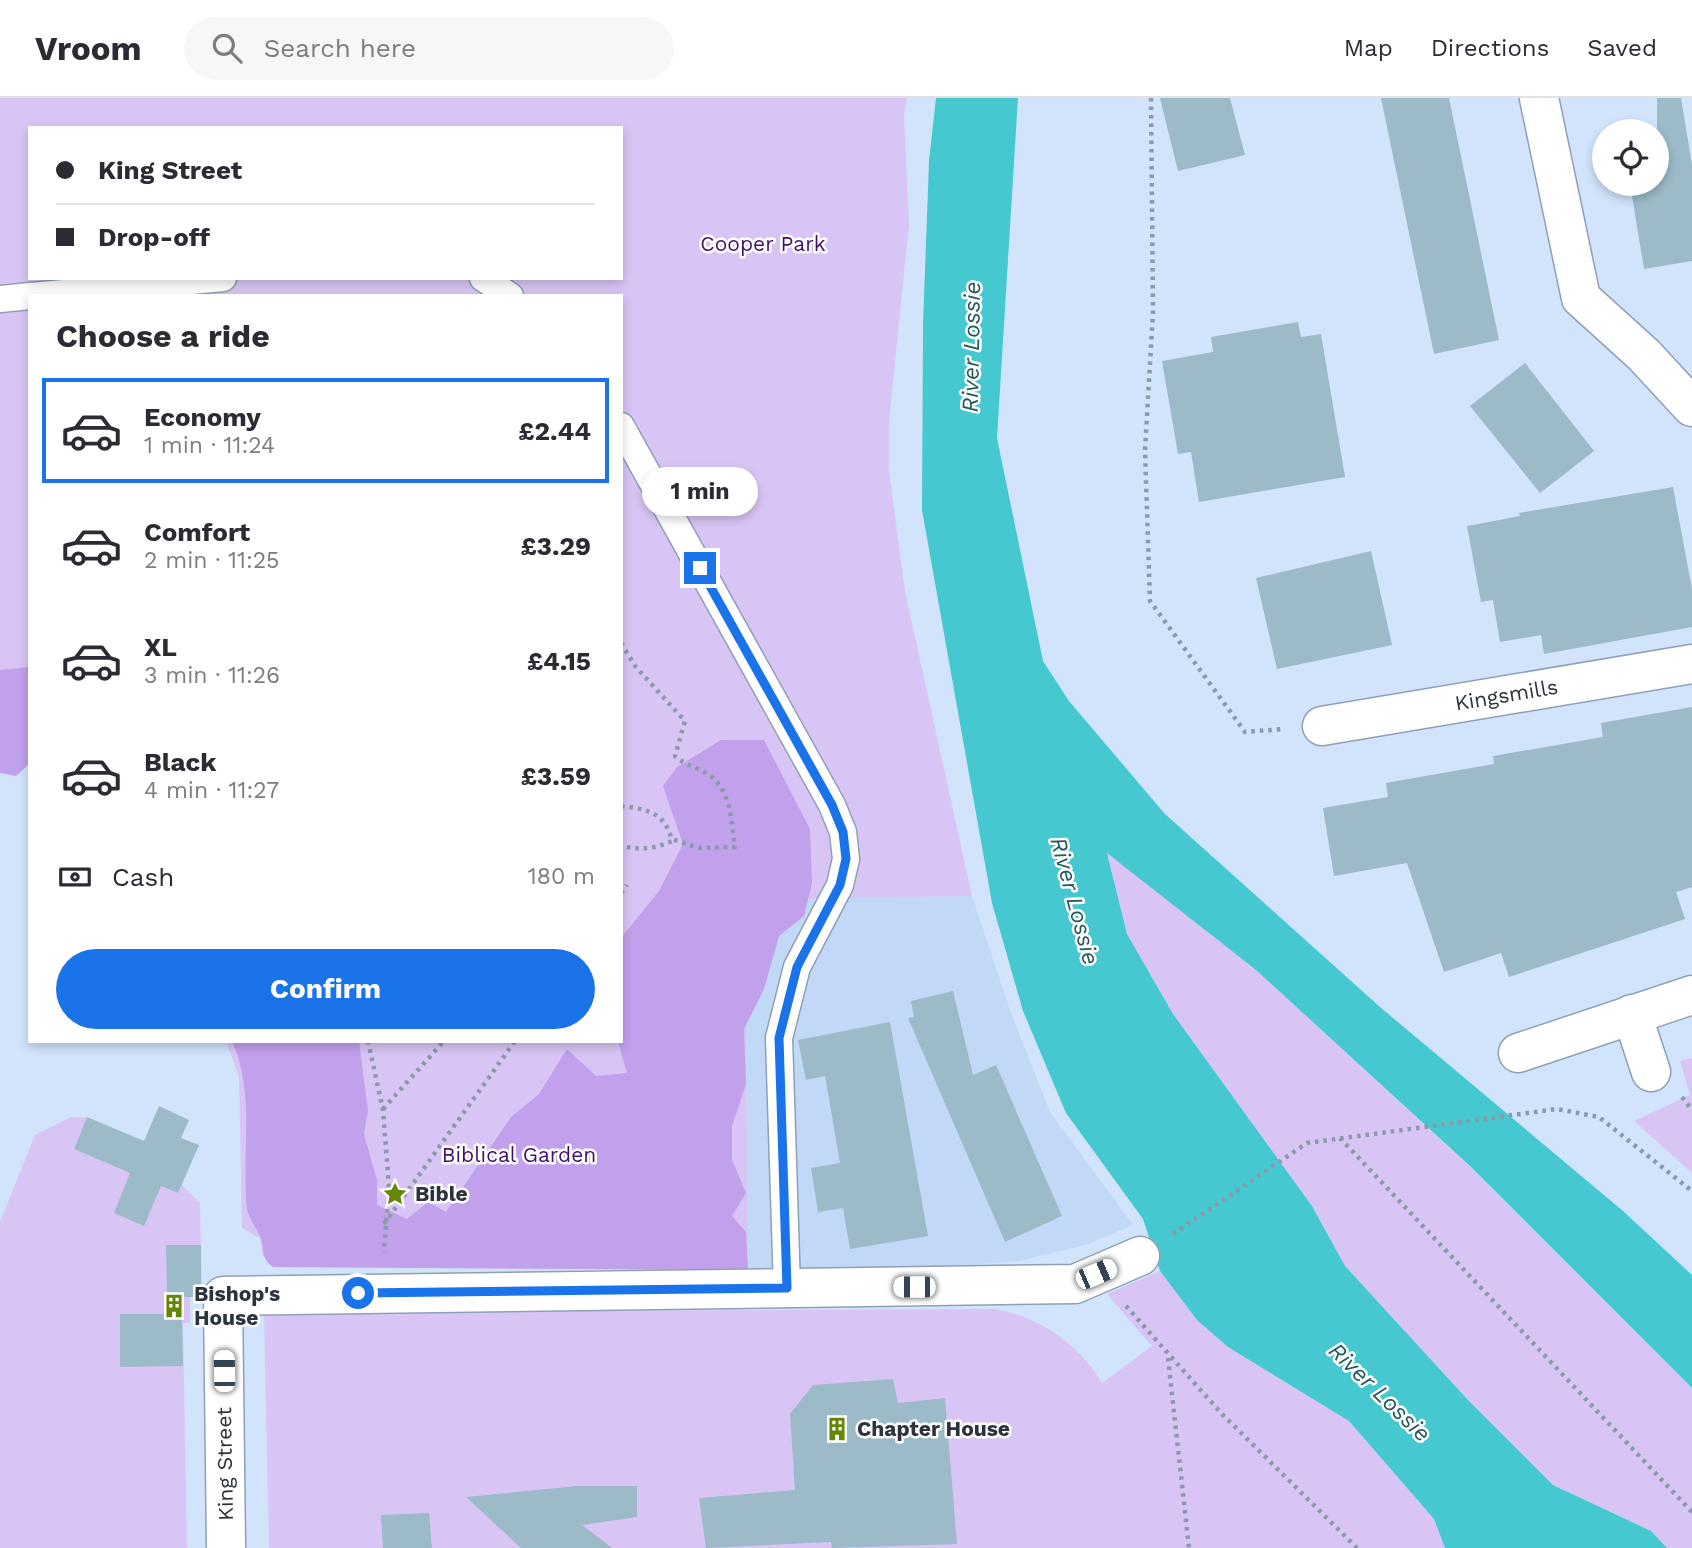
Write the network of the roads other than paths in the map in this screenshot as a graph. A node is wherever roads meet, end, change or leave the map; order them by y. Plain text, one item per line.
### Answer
1 (1539, 98) edge
2 (202, 280) edge
3 (486, 280) edge
4 (52, 294) edge
5 (507, 294) edge
6 (28, 296) edge
7 (0, 299) edge
8 (1692, 407) edge
9 (623, 430) edge
10 (1692, 664) edge
11 (1322, 726) road end
12 (1692, 995) edge
13 (1632, 1014) junction
14 (1518, 1053) dead end
15 (1651, 1072) dead end
16 (1140, 1256) road end
17 (787, 1288) junction
18 (226, 1548) edge

1 - 8 street
2 - 4 lane
3 - 5 lane
6 - 7 lane
9 - 17 lane
10 - 11 street, Kingsmills
12 - 13 street
13 - 14 street
13 - 15 street
16 - 17 street, King Street
17 - 18 street, King Street

